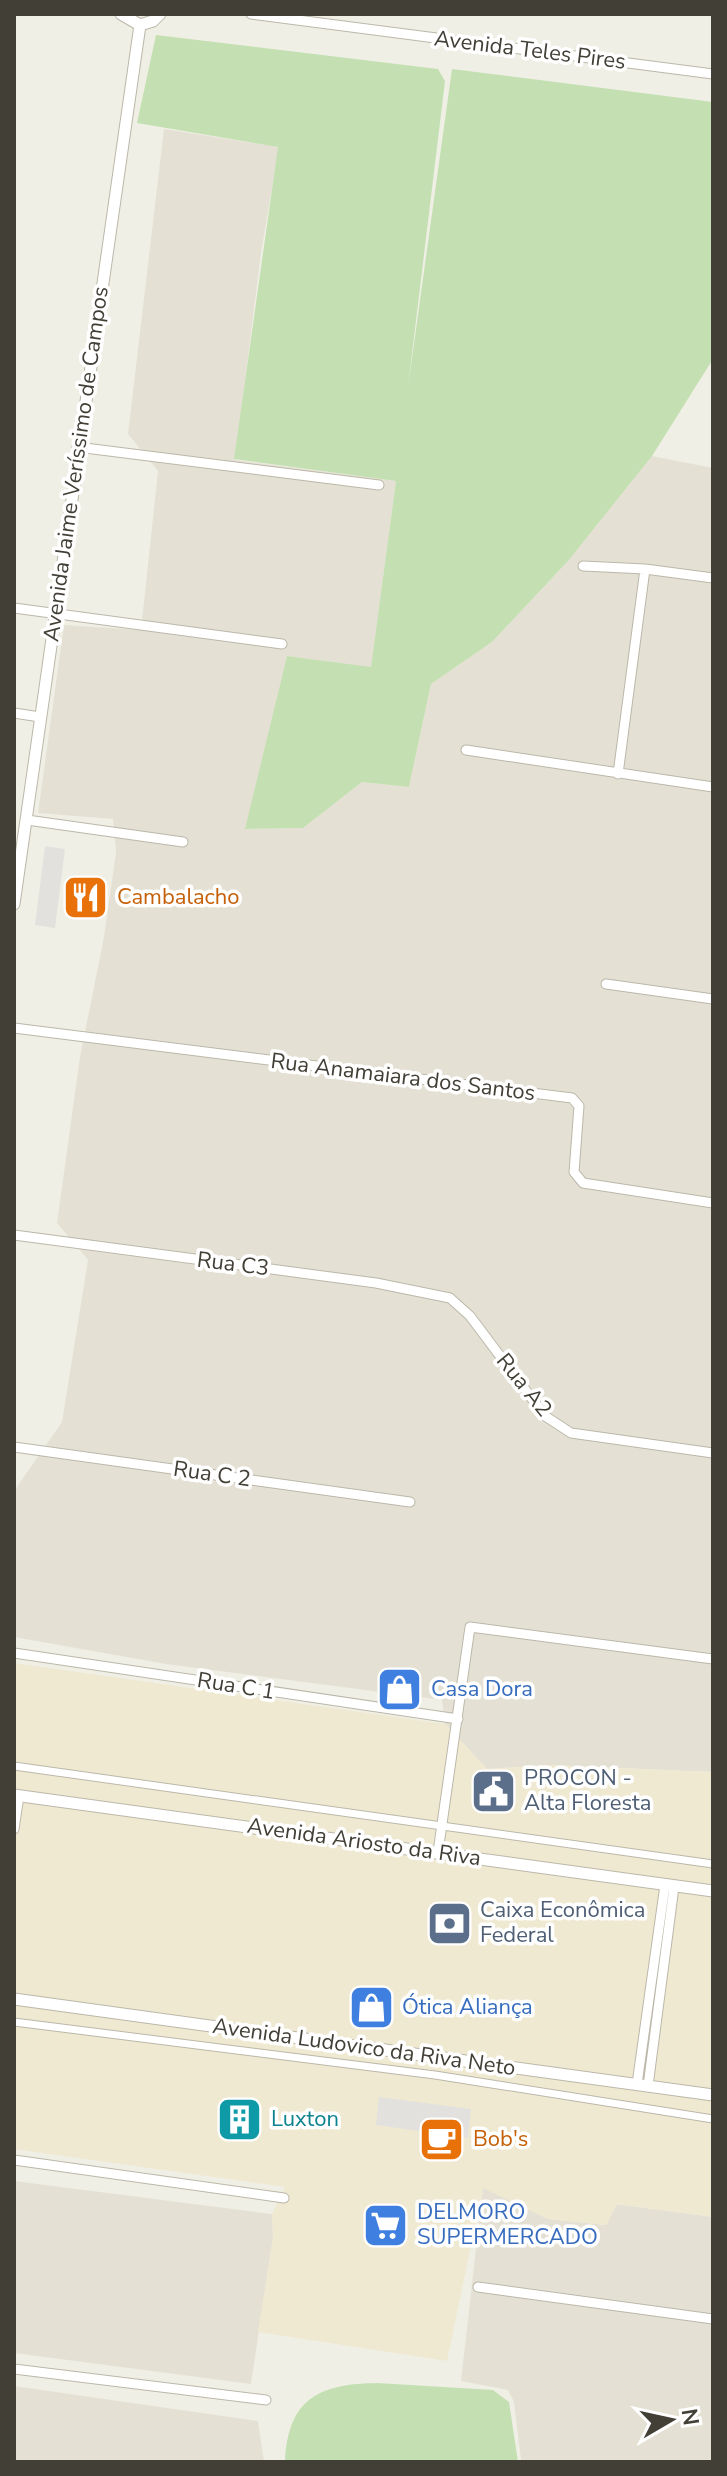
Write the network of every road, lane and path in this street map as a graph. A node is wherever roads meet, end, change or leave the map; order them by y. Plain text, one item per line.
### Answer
1 (121, 14) edge
2 (160, 14) edge
3 (251, 14) edge
4 (140, 25) junction
5 (713, 74) edge
6 (77, 447) junction
7 (379, 485) dead end
8 (583, 566) dead end
9 (645, 569) junction
10 (713, 578) edge
11 (14, 608) edge
12 (56, 614) junction
13 (282, 644) dead end
14 (14, 713) edge
15 (40, 717) junction
16 (466, 750) dead end
17 (618, 774) junction
18 (713, 787) edge
19 (27, 820) junction
20 (183, 842) dead end
21 (14, 904) edge
22 (606, 984) dead end
23 (713, 999) edge
24 (14, 1028) edge
25 (713, 1203) edge
26 (14, 1235) edge
27 (450, 1298) joint
28 (14, 1447) edge
29 (713, 1453) edge
30 (410, 1502) dead end
31 (14, 1653) edge
32 (713, 1659) edge
33 (458, 1719) junction
34 (14, 1766) edge
35 (16, 1795) edge
36 (442, 1826) junction
37 (14, 1829) edge
38 (438, 1852) junction
39 (713, 1864) edge
40 (670, 1886) junction
41 (713, 1891) edge
42 (14, 1999) edge
43 (14, 2022) edge
44 (642, 2085) junction
45 (713, 2095) edge
46 (713, 2119) edge
47 (14, 2160) edge
48 (284, 2198) dead end
49 (478, 2287) dead end
50 (713, 2319) edge
51 (14, 2369) edge
52 (266, 2400) dead end

1 - 4 street
2 - 4 street
3 - 5 street, Avenida Teles Pires
4 - 6 street, Avenida Jaime Veríssimo de Campos
6 - 7 street
6 - 12 street, Avenida Jaime Veríssimo de Campos
8 - 9 street
9 - 10 street
9 - 17 street
11 - 12 street
12 - 13 street
12 - 15 street, Avenida Jaime Veríssimo de Campos
14 - 15 street
15 - 19 street, Avenida Jaime Veríssimo de Campos
16 - 17 street
17 - 18 street
19 - 20 street
19 - 21 street, Avenida Jaime Veríssimo de Campos
22 - 23 street
24 - 25 street, Rua Anamaiara dos Santos
26 - 27 street, Rua C3
27 - 29 street, Rua A2
28 - 30 street, Rua C 2
31 - 33 street, Rua C 1
32 - 33 street
33 - 36 street
34 - 36 street
35 - 37 street
35 - 38 street, Avenida Ariosto da Riva
36 - 38 street
36 - 39 street
38 - 40 street, Avenida Ariosto da Riva
40 - 41 street, Avenida Ariosto da Riva
40 - 44 street
42 - 44 street, Avenida Ludovico da Riva Neto
43 - 46 street
44 - 45 street, Avenida Ludovico da Riva Neto
47 - 48 street
49 - 50 street
51 - 52 street

